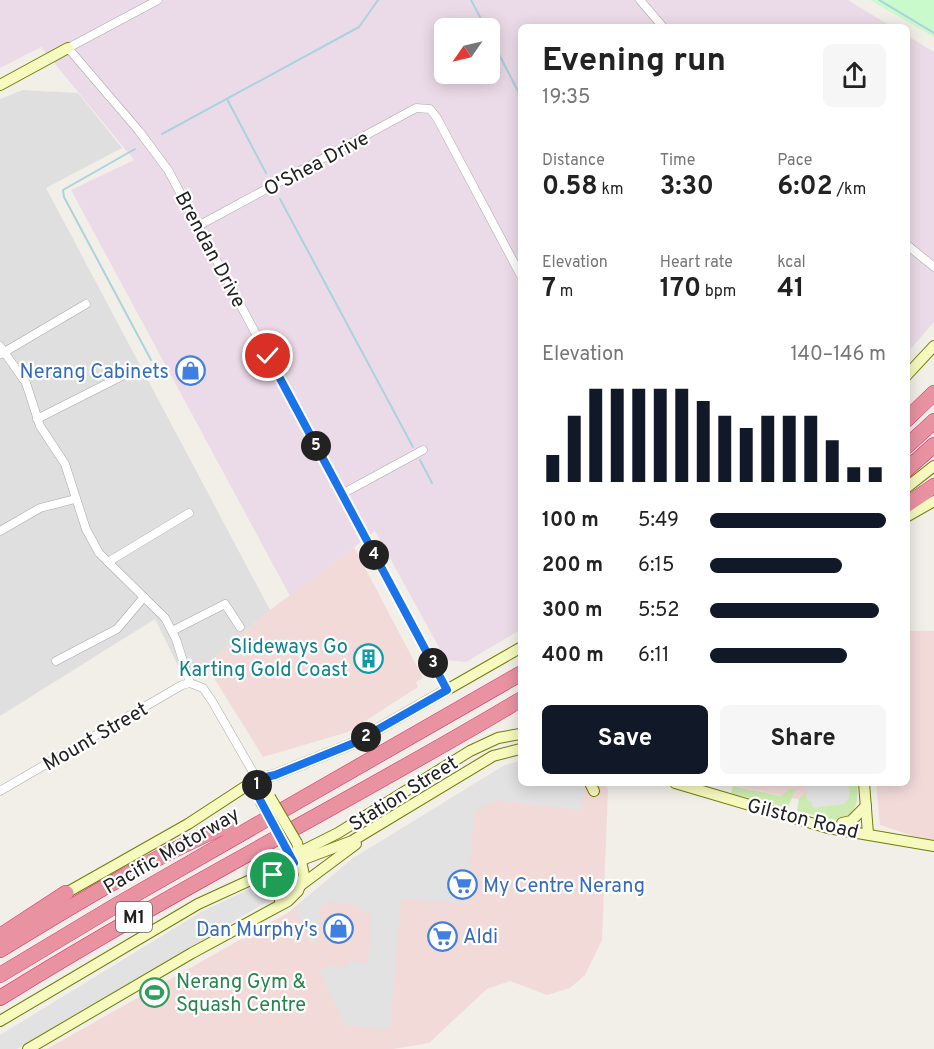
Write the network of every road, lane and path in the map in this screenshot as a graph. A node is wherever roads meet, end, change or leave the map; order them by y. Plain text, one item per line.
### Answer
1 (159, 0) edge
2 (640, 0) edge
3 (660, 24) edge
4 (68, 48) junction
5 (0, 85) edge
6 (198, 226) junction
7 (910, 247) edge
8 (934, 267) edge
9 (518, 270) edge
10 (86, 304) dead end
11 (934, 346) edge
12 (2, 351) edge
13 (130, 372) dead end
14 (910, 372) edge
15 (934, 393) edge
16 (910, 416) edge
17 (38, 419) junction
18 (934, 421) edge
19 (910, 443) edge
20 (934, 445) edge
21 (423, 450) dead end
22 (934, 465) edge
23 (910, 466) edge
24 (910, 485) edge
25 (934, 486) edge
26 (342, 494) junction
27 (75, 499) junction
28 (934, 501) edge
29 (910, 502) edge
30 (189, 513) dead end
31 (910, 515) edge
32 (0, 531) edge
33 (108, 562) junction
34 (144, 597) junction
35 (240, 627) dead end
36 (172, 631) junction
37 (518, 649) edge
38 (56, 661) dead end
39 (518, 675) edge
40 (190, 683) junction
41 (447, 690) junction
42 (518, 701) edge
43 (518, 734) edge
44 (518, 749) edge
45 (257, 779) junction
46 (685, 786) edge
47 (864, 786) edge
48 (0, 791) edge
49 (737, 802) junction
50 (866, 806) junction
51 (842, 824) junction
52 (373, 829) junction
53 (868, 834) junction
54 (239, 835) junction
55 (934, 846) edge
56 (298, 855) junction
57 (266, 873) junction
58 (301, 885) junction
59 (66, 893) joint
60 (280, 904) junction
61 (0, 936) edge
62 (0, 950) edge
63 (0, 975) edge
64 (0, 998) edge
65 (0, 1021) edge
66 (28, 1049) edge

1 - 4 street
2 - 3 street
4 - 5 main road
4 - 6 street, Brendan Drive
6 - 9 street, O'Shea Drive
6 - 26 street, Brendan Drive
7 - 8 street
10 - 12 street
11 - 14 main road
12 - 17 street
13 - 17 street
15 - 16 highway
17 - 27 street
18 - 19 highway
20 - 23 highway
21 - 26 street
22 - 24 main road
25 - 29 highway
26 - 41 street, Brendan Drive
27 - 32 street
27 - 33 street
28 - 31 main road
30 - 33 street
33 - 34 street
34 - 36 street
34 - 38 street
35 - 36 street
36 - 40 street
37 - 41 main road
39 - 54 highway, Pacific Motorway / M1
40 - 45 street
40 - 48 street, Mount Street
41 - 45 main road
42 - 64 highway, Pacific Motorway / M1
43 - 56 main road, Station Street
44 - 52 main road, Station Street
45 - 56 main road, bridge
45 - 59 main road
46 - 49 main road, Gilston Road
47 - 50 main road
49 - 51 main road, Gilston Road
49 - 53 main road, Gilston Road
50 - 51 main road
50 - 53 main road
51 - 53 main road, Gilston Road
52 - 56 main road, Station Street
52 - 58 main road
53 - 55 main road, Gilston Road
54 - 62 highway
54 - 63 highway, Pacific Motorway / M1
56 - 57 main road
56 - 58 main road
56 - 60 main road
57 - 60 main road
57 - 65 main road
58 - 60 main road
59 - 61 highway
60 - 66 main road

